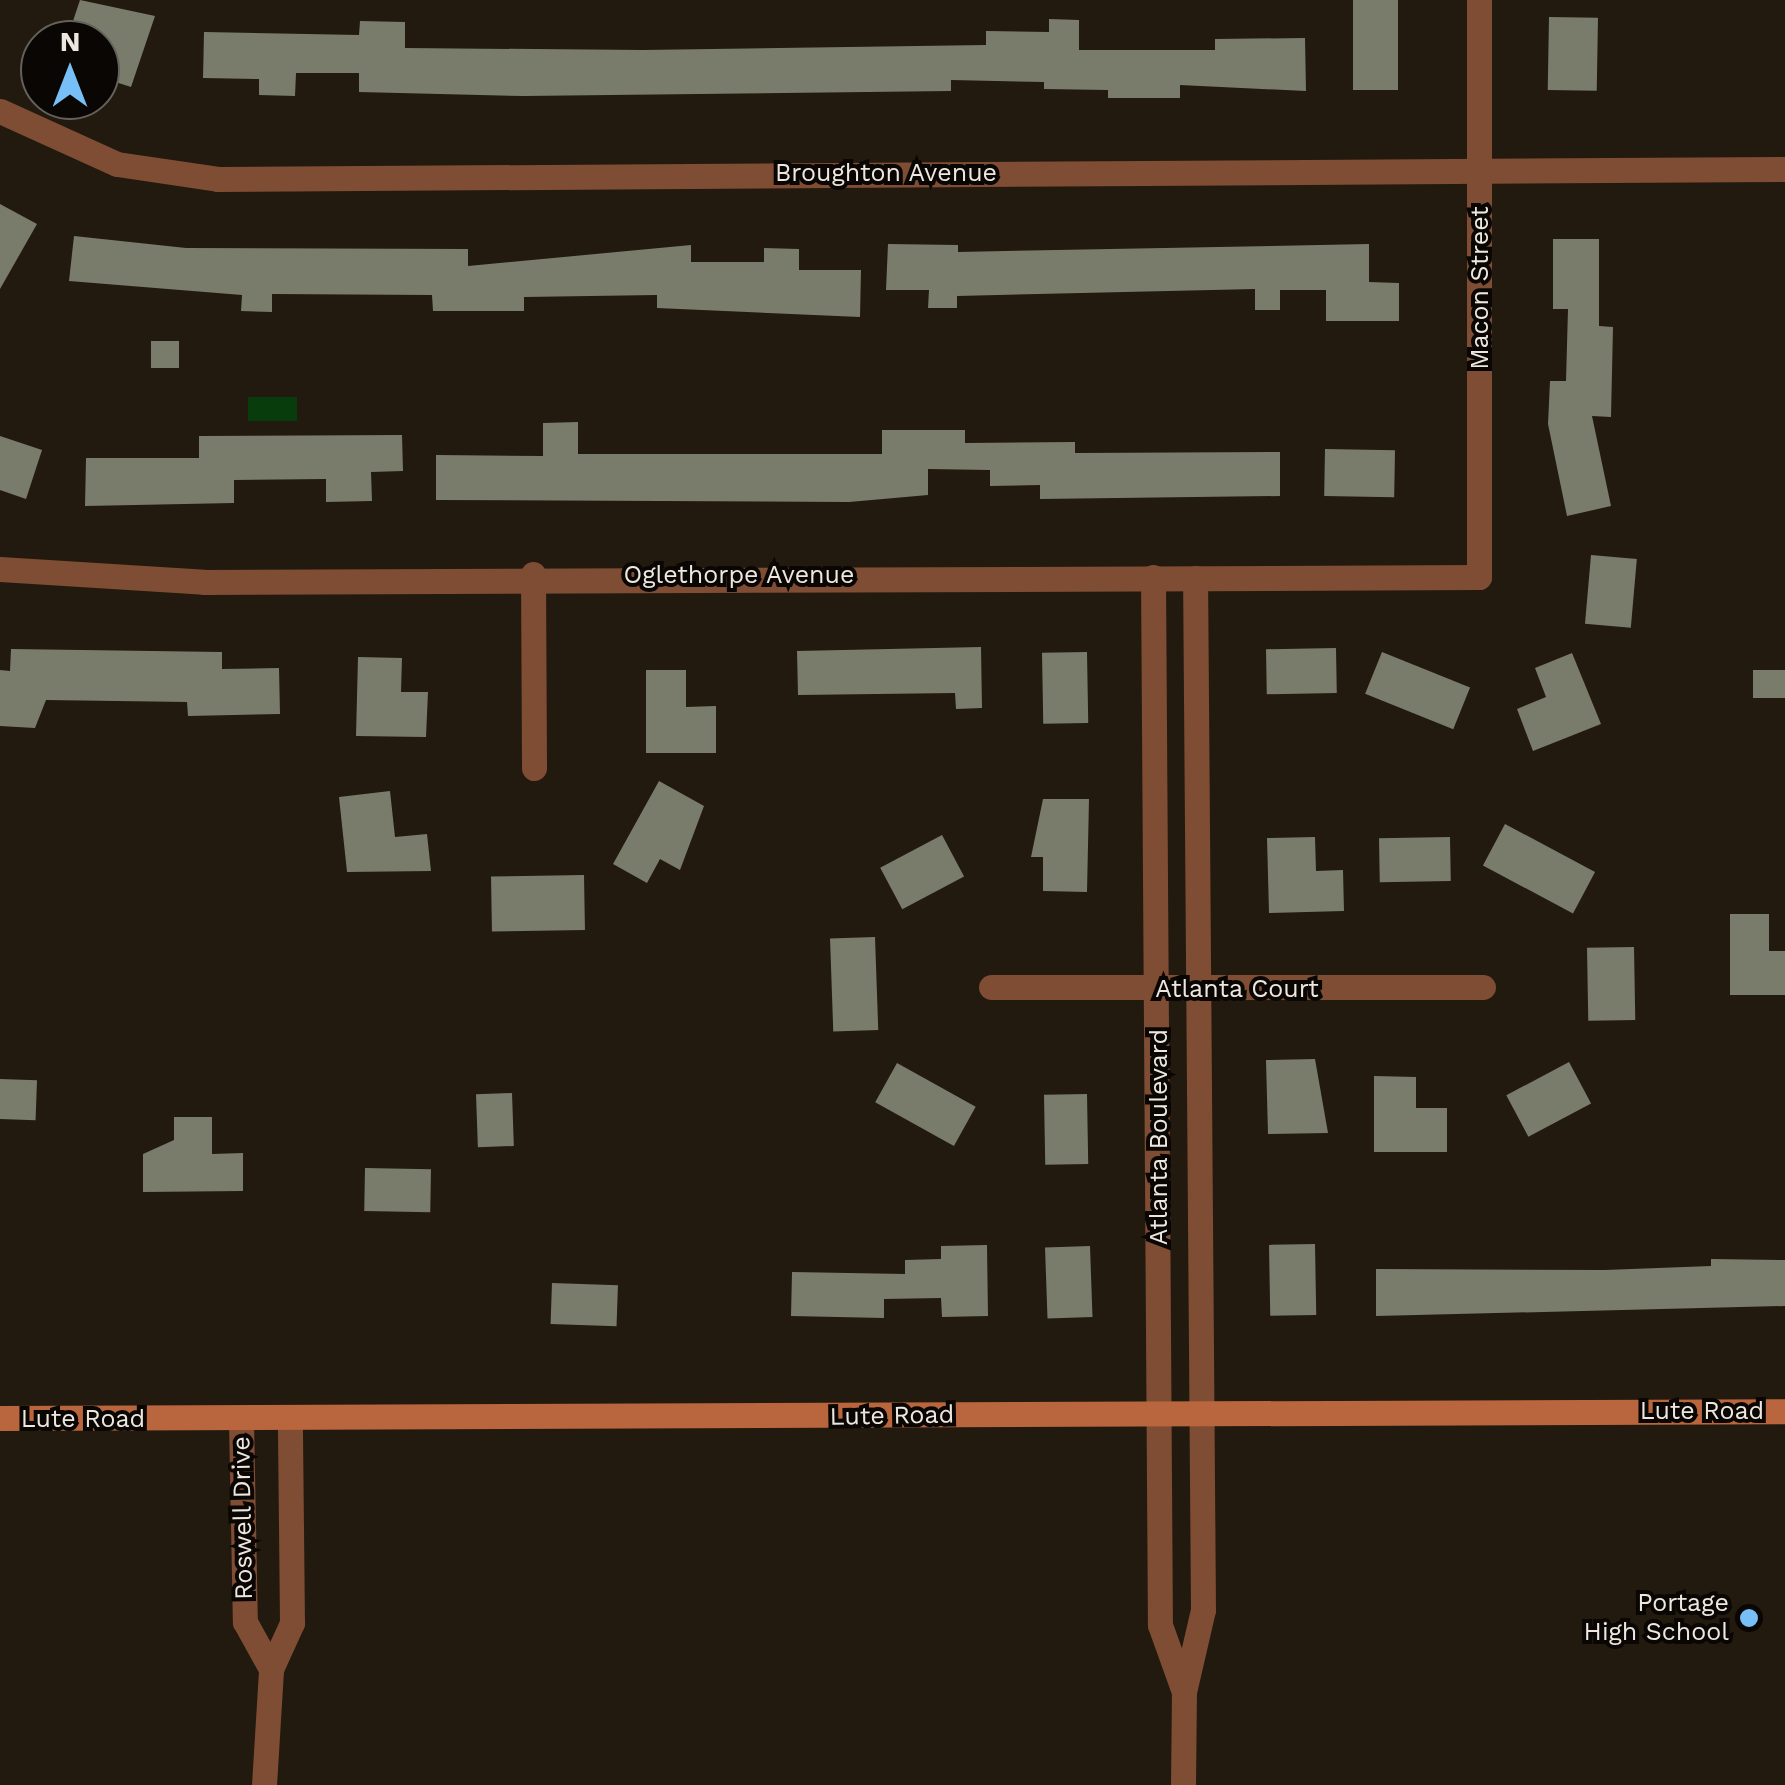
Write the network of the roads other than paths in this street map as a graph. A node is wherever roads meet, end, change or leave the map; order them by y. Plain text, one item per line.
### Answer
1 (1478, 0) edge
2 (0, 111) edge
3 (1480, 168) junction
4 (1785, 169) edge
5 (0, 569) edge
6 (533, 574) junction
7 (1479, 576) joint
8 (1154, 577) junction
9 (1195, 578) junction
10 (534, 768) dead end
11 (991, 987) dead end
12 (1482, 988) dead end
13 (1160, 989) junction
14 (1198, 990) junction
15 (1785, 1411) edge
16 (1202, 1412) junction
17 (1158, 1413) junction
18 (0, 1418) edge
19 (242, 1420) junction
20 (290, 1420) junction
21 (271, 1668) junction
22 (1184, 1692) junction
23 (264, 1785) edge
24 (1183, 1785) edge

1 - 3 street, Macon Street
2 - 3 street, Broughton Avenue
3 - 4 street, Broughton Avenue
3 - 7 street, Macon Street
5 - 6 street, Oglethorpe Avenue
6 - 8 street, Oglethorpe Avenue
6 - 10 street
7 - 9 street, Oglethorpe Avenue
8 - 9 street, Oglethorpe Avenue
8 - 13 street, Atlanta Boulevard
9 - 14 street, Atlanta Boulevard
11 - 13 street, Atlanta Court
12 - 14 street, Atlanta Court
13 - 14 street, Atlanta Court
13 - 17 street, Atlanta Boulevard
14 - 16 street, Atlanta Boulevard
15 - 16 street, Lute Road
16 - 17 street, Lute Road
16 - 22 street, Atlanta Boulevard
17 - 20 street, Lute Road
17 - 22 street, Atlanta Boulevard
18 - 19 street, Lute Road
19 - 20 street, Lute Road
19 - 21 street, Roswell Drive
20 - 21 street, Roswell Drive
21 - 23 street, Roswell Drive
22 - 24 street, Atlanta Boulevard

